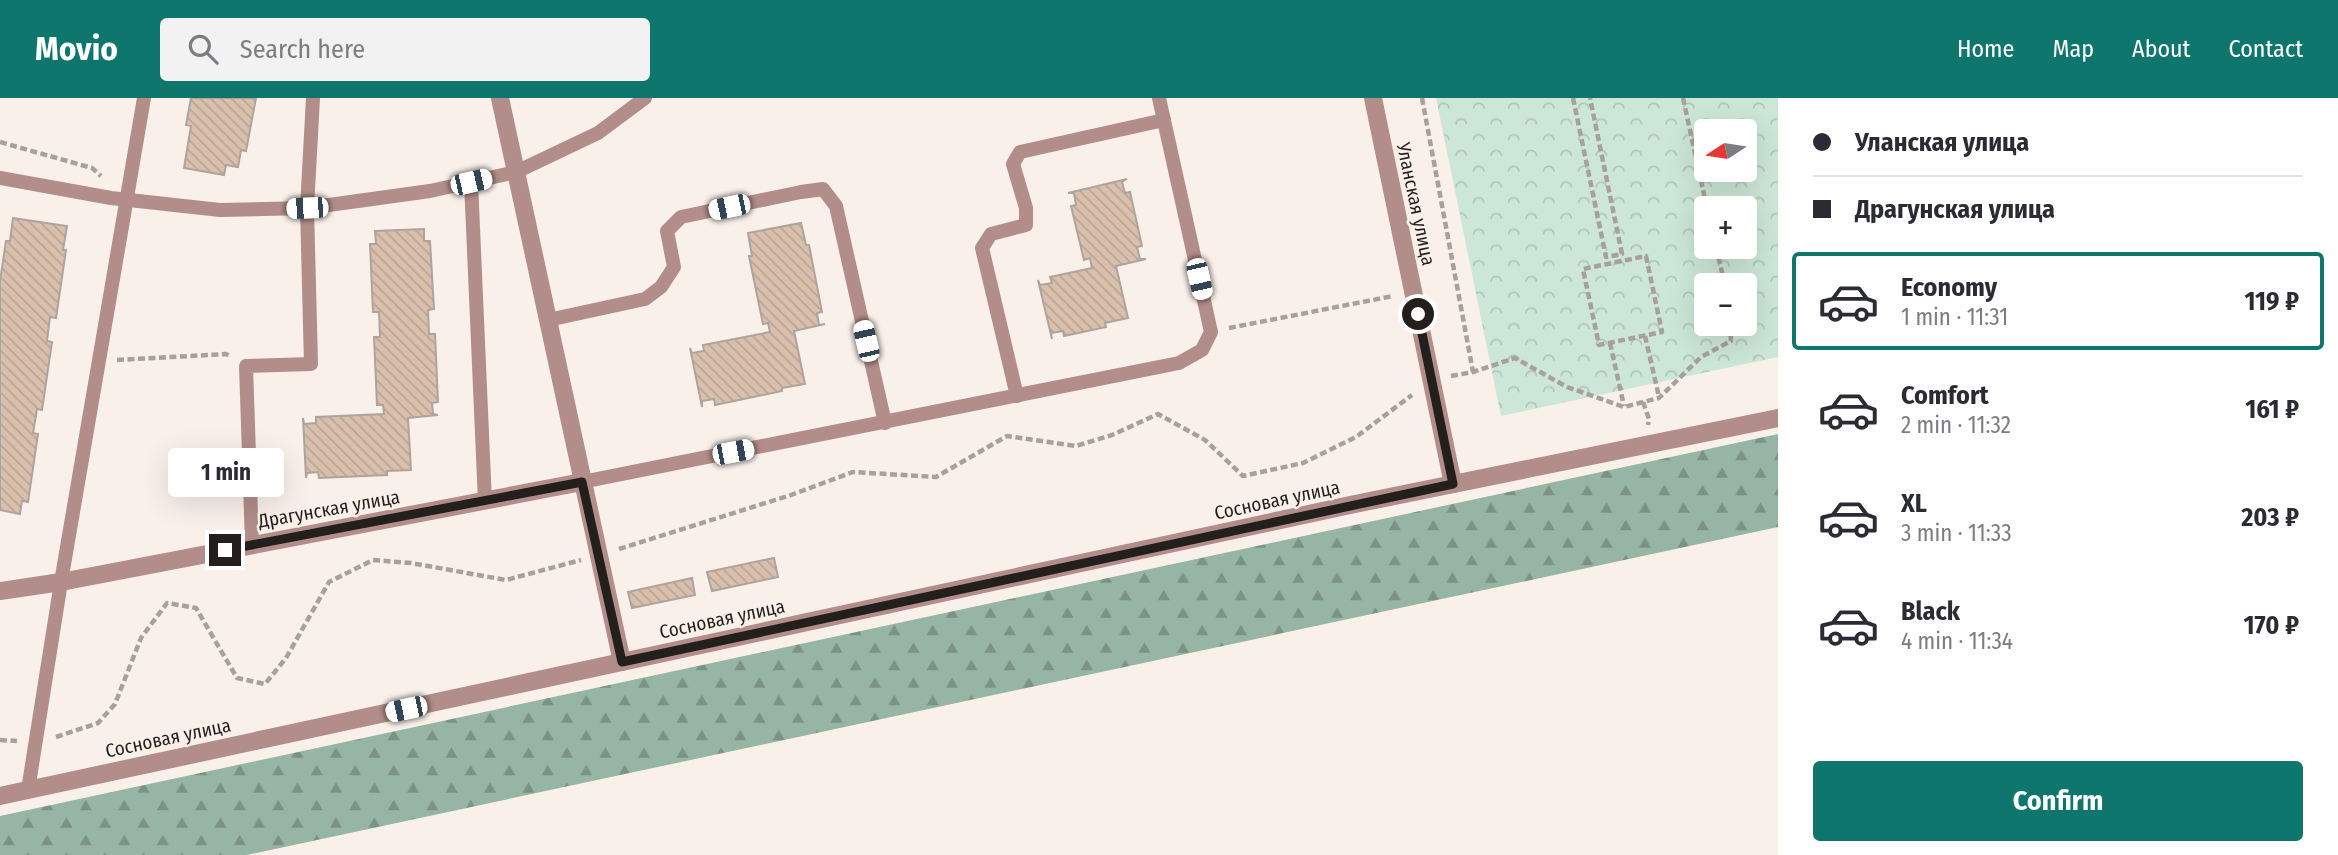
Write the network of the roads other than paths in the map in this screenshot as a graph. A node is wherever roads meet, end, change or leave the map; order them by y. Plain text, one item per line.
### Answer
1 (144, 98) edge
2 (313, 98) edge
3 (500, 98) edge
4 (645, 98) edge
5 (1159, 98) edge
6 (1373, 98) edge
7 (1164, 120) junction
8 (516, 172) junction
9 (0, 178) edge
10 (471, 182) junction
11 (127, 199) junction
12 (307, 208) junction
13 (548, 320) junction
14 (1017, 396) junction
15 (1778, 418) edge
16 (885, 423) junction
17 (582, 482) junction
18 (1453, 484) junction
19 (485, 502) junction
20 (252, 544) junction
21 (61, 582) junction
22 (0, 591) edge
23 (622, 662) junction
24 (28, 790) junction
25 (0, 796) edge

1 - 11 lane
2 - 12 lane
3 - 8 street
4 - 8 lane
5 - 7 lane
6 - 18 street, Уланская улица
7 - 14 lane
7 - 14 lane
8 - 10 lane
8 - 13 street
9 - 11 lane
10 - 12 lane
10 - 19 lane
11 - 12 lane
11 - 21 lane
12 - 20 lane
13 - 16 lane
13 - 17 street
14 - 16 lane
15 - 18 street, Сосновая улица
16 - 17 lane
17 - 19 street, Драгунская улица
17 - 23 street
18 - 23 street, Сосновая улица
19 - 20 street, Драгунская улица
20 - 21 street, Драгунская улица
21 - 22 street, Драгунская улица
21 - 24 lane
23 - 24 street, Сосновая улица
24 - 25 street, Сосновая улица

